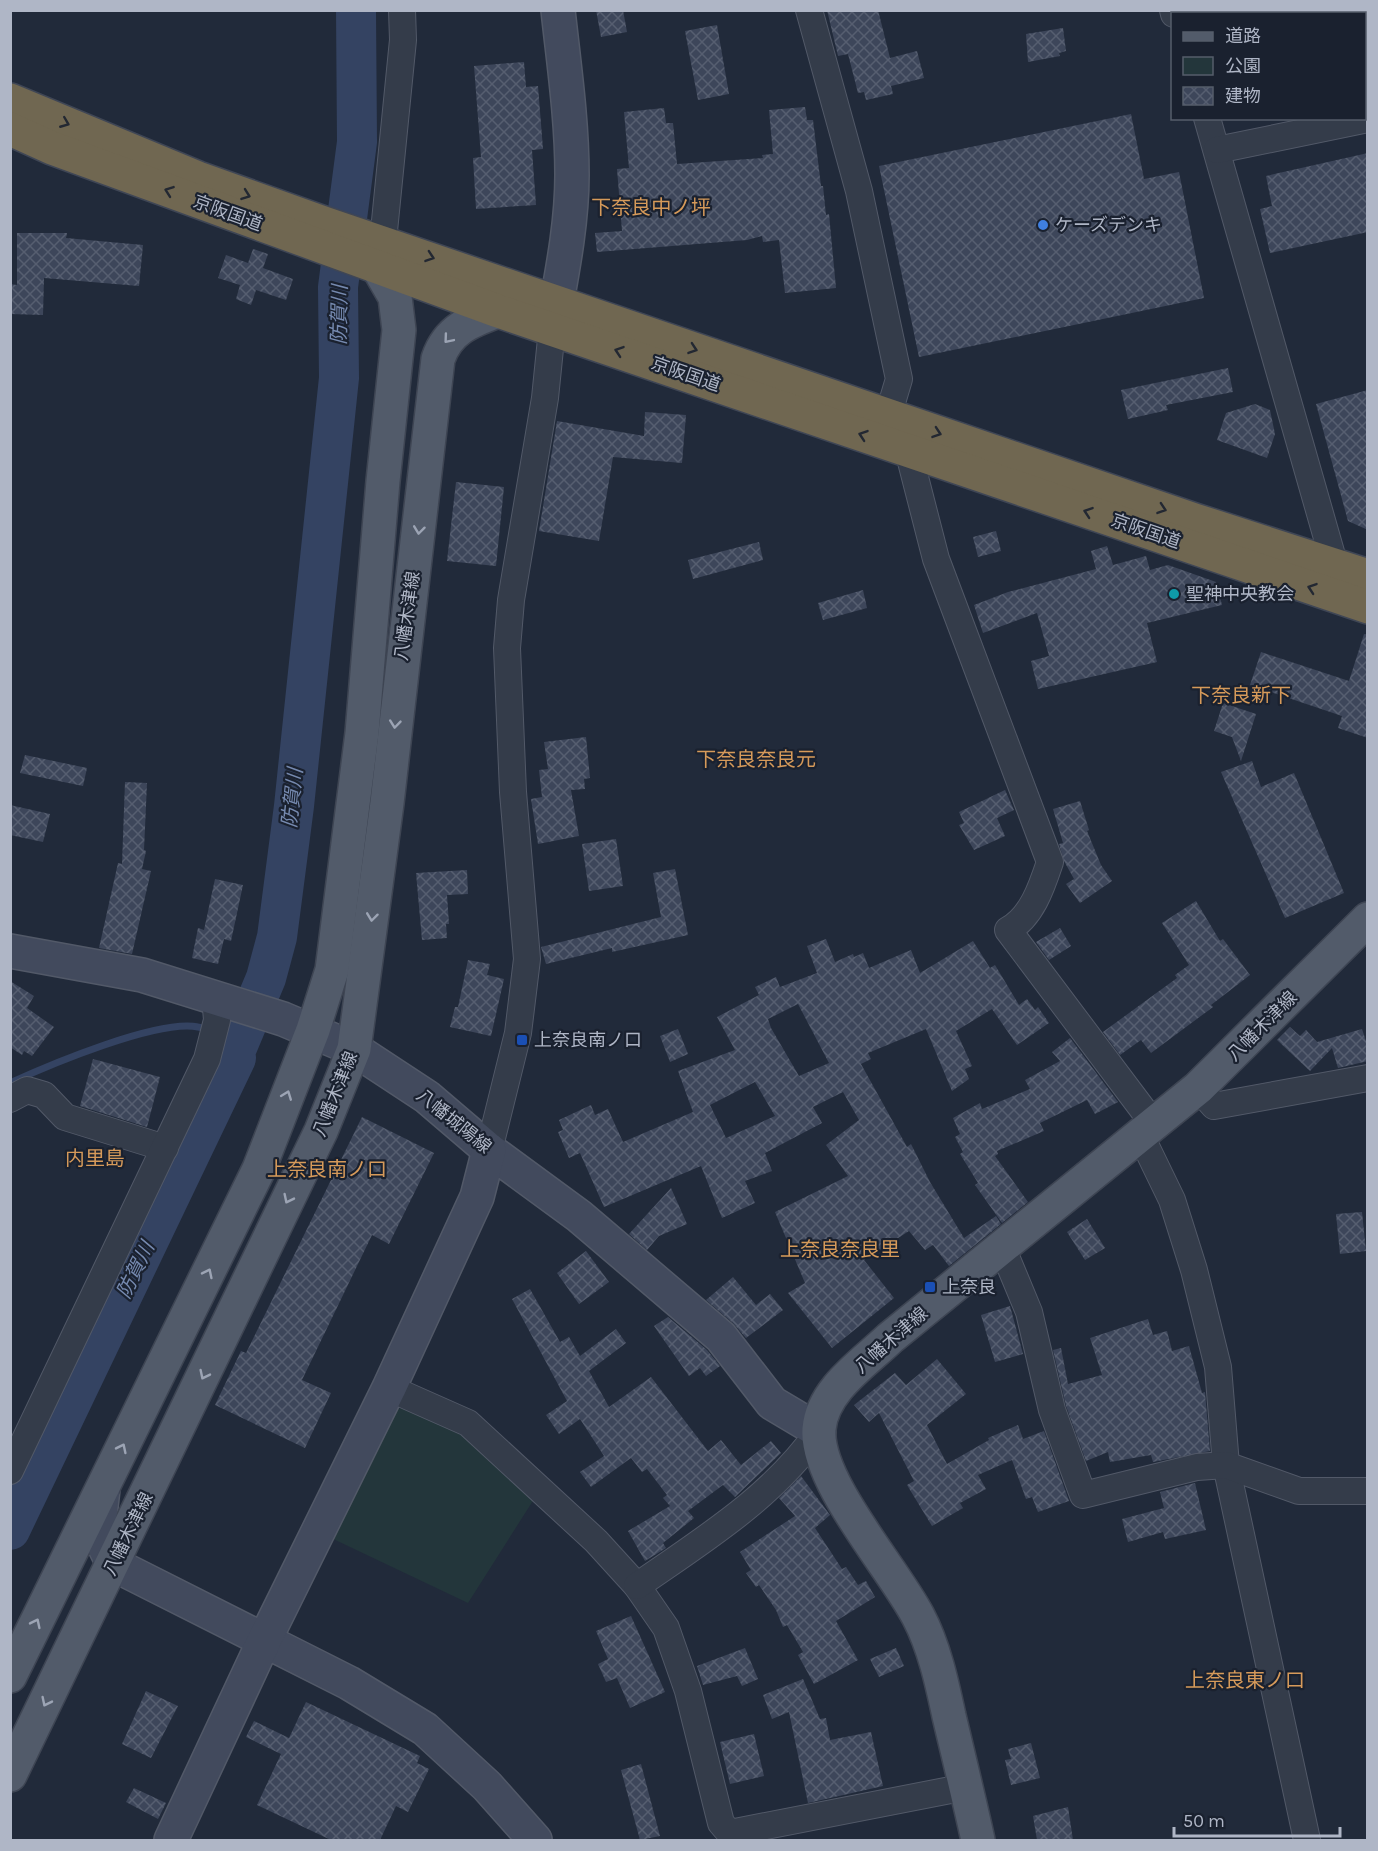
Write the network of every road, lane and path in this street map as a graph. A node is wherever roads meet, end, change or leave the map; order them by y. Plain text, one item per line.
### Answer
1 (402, 10) edge
2 (558, 10) edge
3 (809, 10) edge
4 (10, 100) edge
5 (1208, 120) edge
6 (1363, 120) edge
7 (10, 129) edge
8 (1217, 150) junction
9 (323, 235) junction
10 (376, 252) junction
11 (498, 311) junction
12 (554, 315) junction
13 (888, 416) junction
14 (908, 450) junction
15 (1335, 566) junction
16 (1368, 576) edge
17 (1368, 607) edge
18 (1368, 919) edge
19 (10, 951) edge
20 (215, 996) junction
21 (313, 1030) junction
22 (354, 1049) junction
23 (1368, 1078) edge
24 (1198, 1088) junction
25 (10, 1099) edge
26 (1147, 1129) junction
27 (165, 1148) junction
28 (489, 1150) junction
29 (1002, 1247) junction
30 (389, 1389) junction
31 (819, 1431) junction
32 (1226, 1465) junction
33 (10, 1471) edge
34 (103, 1488) junction
35 (1368, 1491) edge
36 (113, 1564) junction
37 (637, 1586) junction
38 (264, 1641) junction
39 (10, 1676) edge
40 (10, 1774) edge
41 (966, 1787) junction
42 (171, 1840) edge
43 (535, 1840) edge
44 (978, 1840) edge
45 (1307, 1840) edge

1 - 10 street
2 - 12 street
3 - 13 street
4 -> 9 highway, 京阪国道
5 - 8 street
6 - 8 street
9 -> 7 highway, 京阪国道
8 - 15 street
9 - 10 highway, 京阪国道
10 - 11 highway, 京阪国道
10 -> 12 highway, 京阪国道
10 - 21 main road, 八幡木津線
11 - 12 highway, 京阪国道
11 -> 22 main road, 八幡木津線
12 -> 13 highway, 京阪国道
14 -> 12 highway, 京阪国道
12 - 28 street
13 -> 15 highway, 京阪国道
17 -> 14 highway, 京阪国道
14 - 26 street
15 - 16 highway, 京阪国道
18 - 24 main road, 八幡木津線
19 - 20 street, 八幡城陽線
20 - 21 street, 八幡城陽線
20 - 27 street
21 - 22 street, 八幡城陽線
34 -> 21 main road, 八幡木津線
22 - 28 street, 八幡城陽線
22 -> 36 main road, 八幡木津線
23 - 24 street
24 - 26 main road, 八幡木津線
25 - 27 street
26 - 29 main road, 八幡木津線
26 - 32 street
27 - 33 street
28 - 30 street
28 - 31 street, 八幡城陽線
29 - 31 main road, 八幡木津線
29 - 32 street
30 - 37 street
30 - 38 street
31 - 37 street
31 - 41 main road, 八幡木津線
32 - 35 street
32 - 45 street
34 - 36 street
39 -> 34 main road, 八幡木津線
36 - 38 street
36 -> 40 main road, 八幡木津線
37 - 41 street
38 - 42 street
38 - 43 street
41 - 44 main road, 八幡木津線

